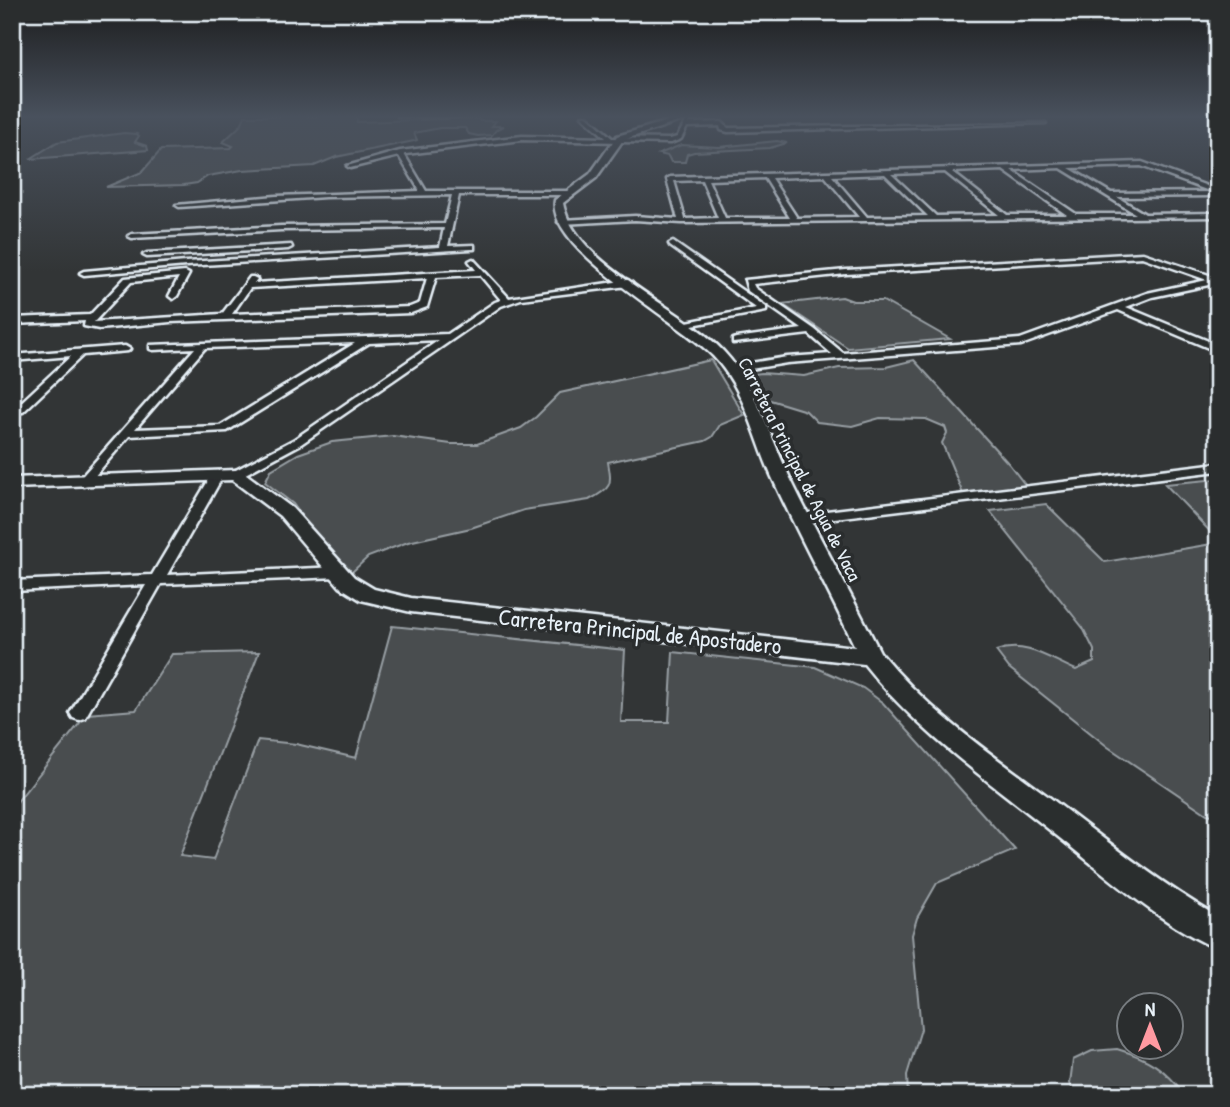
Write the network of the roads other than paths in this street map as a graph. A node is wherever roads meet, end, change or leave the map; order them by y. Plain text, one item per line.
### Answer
1 (409, 168) edge
2 (598, 168) edge
3 (1004, 168) junction
4 (1014, 168) edge
5 (1065, 168) edge
6 (1152, 168) edge
7 (946, 170) junction
8 (886, 172) junction
9 (827, 174) junction
10 (766, 176) junction
11 (704, 177) junction
12 (513, 185) dead end
13 (572, 191) junction
14 (424, 193) junction
15 (456, 193) junction
16 (1218, 193) edge
17 (1109, 195) junction
18 (179, 205) dead end
19 (1218, 215) edge
20 (1074, 216) junction
21 (1144, 216) junction
22 (1005, 217) junction
23 (863, 218) junction
24 (934, 218) junction
25 (794, 219) junction
26 (722, 220) junction
27 (681, 221) junction
28 (562, 222) junction
29 (448, 226) junction
30 (310, 228) junction
31 (174, 234) junction
32 (132, 236) dead end
33 (393, 240) junction
34 (673, 244) dead end
35 (288, 247) junction
36 (471, 247) dead end
37 (443, 250) junction
38 (147, 255) junction
39 (281, 259) junction
40 (473, 261) dead end
41 (127, 269) junction
42 (481, 272) junction
43 (84, 273) dead end
44 (432, 275) junction
45 (1215, 279) edge
46 (628, 283) junction
47 (173, 296) dead end
48 (506, 300) junction
49 (1114, 305) junction
50 (225, 317) junction
51 (92, 318) junction
52 (12, 321) edge
53 (684, 325) junction
54 (811, 331) junction
55 (448, 337) junction
56 (368, 340) junction
57 (736, 341) dead end
58 (203, 345) junction
59 (153, 347) dead end
60 (1217, 347) edge
61 (125, 349) dead end
62 (80, 353) junction
63 (839, 354) junction
64 (12, 358) edge
65 (732, 369) junction
66 (12, 410) edge
67 (126, 433) junction
68 (1218, 467) edge
69 (226, 475) junction
70 (83, 482) junction
71 (12, 484) edge
72 (802, 518) junction
73 (339, 572) junction
74 (156, 581) junction
75 (12, 586) edge
76 (871, 657) junction
77 (79, 713) dead end
78 (1218, 934) edge

1 - 14 street
2 - 13 street
3 - 4 street
3 - 7 street
3 - 20 street
5 - 17 street
6 - 16 street
7 - 8 street
7 - 22 street
8 - 9 street
8 - 24 street
9 - 10 street
9 - 23 street
10 - 11 street
10 - 25 street
11 - 26 street
11 - 27 street
12 - 13 street
13 - 15 street
13 - 28 street
14 - 15 street
14 - 18 street
15 - 29 street
16 - 17 street
17 - 21 street
19 - 21 street
20 - 21 street
20 - 22 street
22 - 24 street
23 - 24 street
23 - 25 street
25 - 26 street
26 - 27 street
27 - 28 street
28 - 46 street, Carretera Principal de Agua de Vaca
29 - 33 street
29 - 37 street
30 - 31 street
30 - 33 street
30 - 35 street
31 - 32 street
31 - 38 street
33 - 37 street
33 - 39 street
34 - 53 street
35 - 38 street
35 - 39 street
36 - 37 street
38 - 41 street
39 - 41 street
40 - 42 street
41 - 43 street
42 - 44 street
42 - 48 street
44 - 50 street
44 - 50 street
45 - 49 street
45 - 54 street
46 - 48 street
46 - 53 street, Carretera Principal de Agua de Vaca
47 - 51 street
48 - 55 street
49 - 60 street
49 - 63 street
50 - 51 street
51 - 52 street
53 - 65 street, Carretera Principal de Agua de Vaca
54 - 57 street
54 - 63 street
55 - 56 street
55 - 69 street
56 - 58 street
56 - 67 street
58 - 59 street
58 - 67 street
61 - 62 street
62 - 64 street
62 - 66 street
63 - 65 street
65 - 72 street, Carretera Principal de Agua de Vaca
67 - 70 street
68 - 72 street
69 - 70 street
69 - 73 street, Carretera Principal de Apostadero
69 - 74 street
70 - 71 street
72 - 76 street, Carretera Principal de Agua de Vaca
73 - 74 street
73 - 76 street, Carretera Principal de Apostadero
74 - 75 street
74 - 77 street
76 - 78 street

